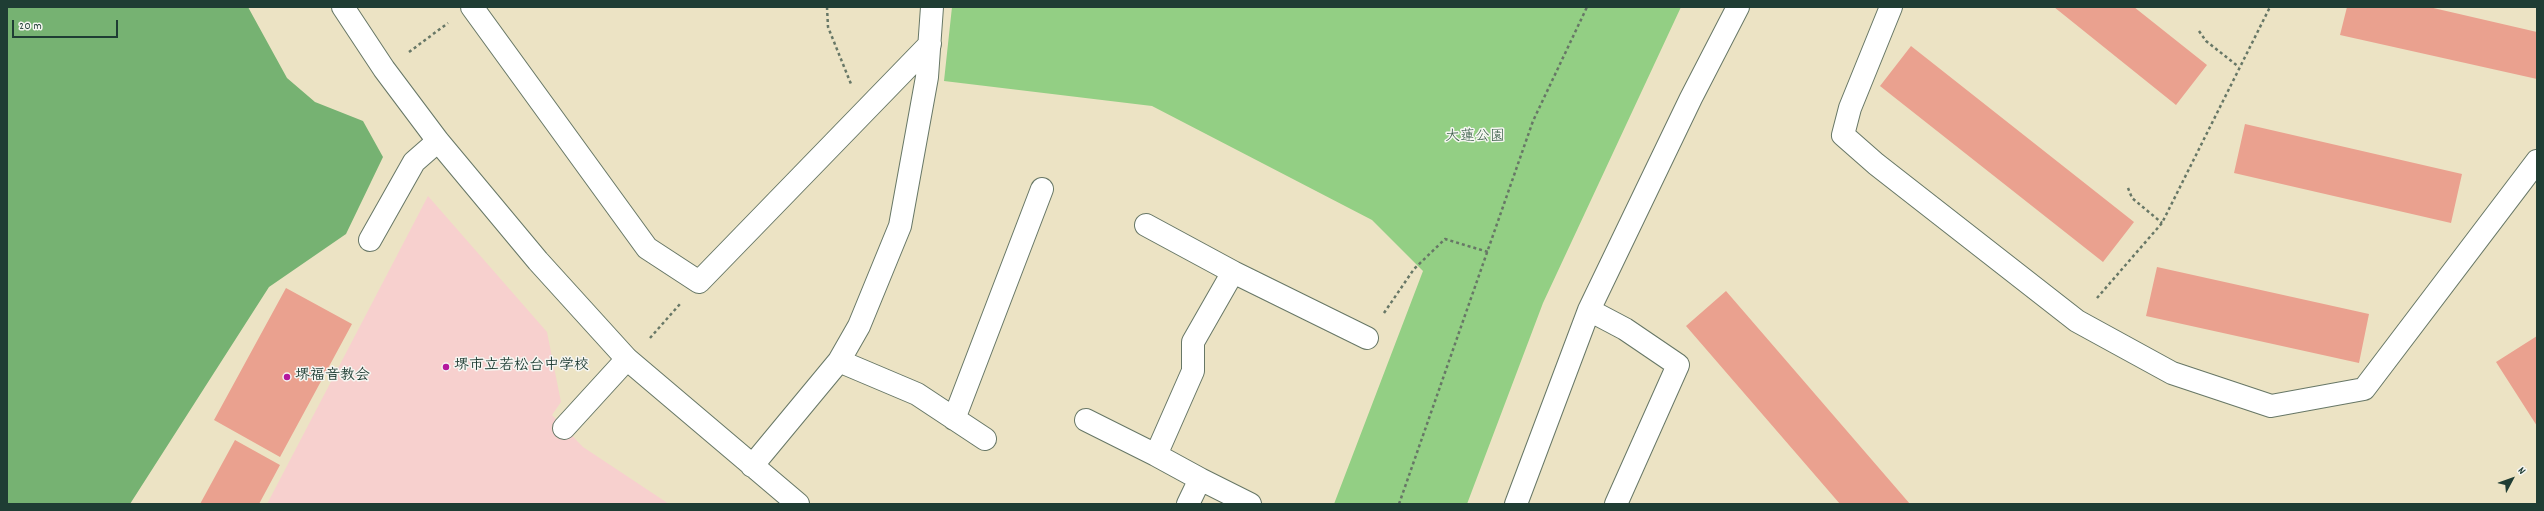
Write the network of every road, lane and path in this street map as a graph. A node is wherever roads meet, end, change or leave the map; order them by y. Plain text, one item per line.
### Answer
1 (343, 7) edge
2 (472, 7) edge
3 (827, 7) edge
4 (932, 7) edge
5 (1587, 7) edge
6 (1738, 7) edge
7 (1891, 7) edge
8 (2270, 7) edge
9 (438, 31) dead end
10 (2200, 31) dead end
11 (930, 44) junction
12 (409, 52) dead end
13 (2239, 67) junction
14 (868, 108) junction
15 (438, 141) junction
16 (2537, 161) edge
17 (2128, 188) dead end
18 (1042, 189) dead end
19 (2162, 223) junction
20 (1146, 225) dead end
21 (370, 240) dead end
22 (1488, 252) junction
23 (1233, 272) junction
24 (699, 282) junction
25 (1589, 310) junction
26 (2077, 321) junction
27 (650, 338) dead end
28 (1367, 338) joint
29 (627, 359) junction
30 (839, 361) junction
31 (954, 419) junction
32 (1086, 420) dead end
33 (564, 428) dead end
34 (985, 439) dead end
35 (1156, 455) junction
36 (752, 466) junction
37 (1200, 479) junction
38 (798, 504) edge
39 (1188, 504) edge
40 (1250, 504) edge
41 (1399, 504) edge
42 (1516, 504) edge
43 (1616, 504) edge

1 - 15 street
2 - 24 street
3 - 14 path
4 - 11 street
5 - 22 path
6 - 25 street
7 - 26 street
8 - 13 path
9 - 12 path
10 - 13 path
11 - 14 street
11 - 30 street
13 - 19 path
14 - 24 street
15 - 21 street
15 - 29 street
16 - 26 street
17 - 19 path
18 - 31 street
19 - 26 path
20 - 23 street
22 - 28 path
22 - 41 path
23 - 28 street
23 - 35 street
24 - 27 path
25 - 42 street
25 - 43 street
29 - 33 street
29 - 36 street
30 - 31 street
30 - 36 street
31 - 34 street
32 - 35 street
35 - 37 street
36 - 38 street
37 - 39 street
37 - 40 street

